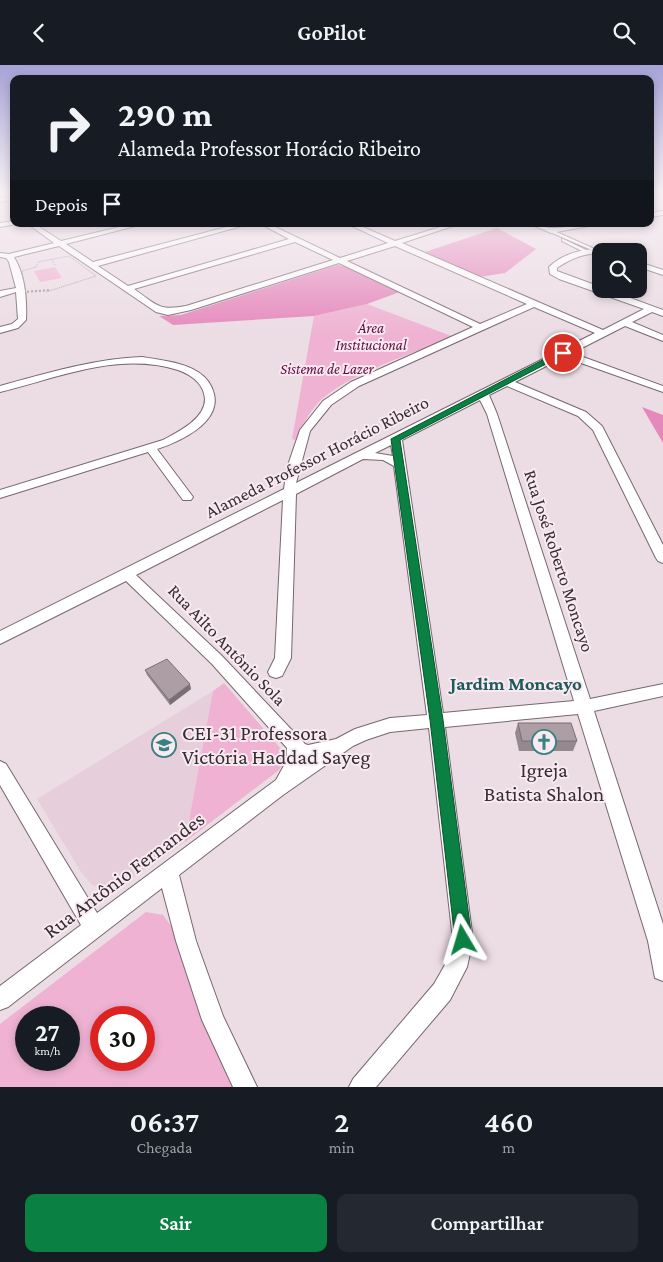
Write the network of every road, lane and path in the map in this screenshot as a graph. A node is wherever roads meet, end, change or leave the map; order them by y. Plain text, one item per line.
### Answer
1 (53, 240) edge
2 (76, 240) edge
3 (185, 240) edge
4 (295, 240) edge
5 (298, 240) edge
6 (387, 240) edge
7 (405, 240) edge
8 (561, 240) edge
9 (568, 240) edge
10 (394, 243) junction
11 (59, 244) junction
12 (592, 251) edge
13 (4, 256) edge
14 (51, 259) junction
15 (341, 260) junction
16 (55, 265) dead end
17 (90, 265) junction
18 (647, 267) edge
19 (663, 273) edge
20 (592, 288) edge
21 (20, 289) junction
22 (126, 289) junction
23 (0, 294) edge
24 (620, 298) edge
25 (533, 304) junction
26 (651, 309) junction
27 (663, 313) edge
28 (624, 322) junction
29 (481, 328) junction
30 (0, 330) edge
31 (602, 333) junction
32 (663, 338) edge
33 (563, 353) junction
34 (506, 382) junction
35 (0, 389) edge
36 (663, 389) edge
37 (483, 394) junction
38 (459, 406) junction
39 (492, 414) junction
40 (396, 439) junction
41 (151, 448) junction
42 (361, 456) junction
43 (399, 464) junction
44 (294, 465) junction
45 (326, 474) junction
46 (290, 492) junction
47 (0, 494) edge
48 (188, 497) dead end
49 (663, 558) edge
50 (127, 573) junction
51 (0, 638) edge
52 (276, 671) dead end
53 (663, 690) edge
54 (585, 707) junction
55 (436, 720) junction
56 (347, 741) junction
57 (296, 746) junction
58 (0, 769) edge
59 (277, 789) junction
60 (168, 872) junction
61 (94, 927) junction
62 (663, 970) edge
63 (0, 999) edge
64 (245, 1087) edge
65 (361, 1087) edge

1 - 11 street
2 - 11 street
3 - 17 street
4 - 22 street
5 - 15 street
6 - 10 street
7 - 10 street
8 - 12 lane
9 - 12 lane
10 - 15 street
10 - 25 street
11 - 13 street
11 - 17 street
12 - 20 street
13 - 21 street
14 - 14 path
14 - 16 path
15 - 22 street
15 - 29 street
17 - 22 street
18 - 19 street
21 - 23 street
21 - 30 street
24 - 26 street
25 - 29 street
25 - 31 street
26 - 27 street
26 - 28 street, Alameda Professor Horácio Ribeiro
28 - 31 street, Alameda Professor Horácio Ribeiro
28 - 32 street
29 - 44 street
31 - 33 street, Alameda Professor Horácio Ribeiro
33 - 34 street, Alameda Professor Horácio Ribeiro
33 - 36 street
34 - 37 street, Alameda Professor Horácio Ribeiro
34 - 49 street
35 - 41 street
37 - 38 street, Alameda Professor Horácio Ribeiro
37 - 39 street, Rua José Roberto Moncayo
38 - 39 street
38 - 40 street, Alameda Professor Horácio Ribeiro
39 - 54 street, Rua José Roberto Moncayo
40 - 42 street, Alameda Professor Horácio Ribeiro
40 - 43 street
41 - 47 street
41 - 48 street
42 - 43 street
42 - 45 street, Alameda Professor Horácio Ribeiro
43 - 55 street
44 - 45 street
44 - 46 street
45 - 46 street, Alameda Professor Horácio Ribeiro
46 - 50 street, Alameda Professor Horácio Ribeiro
46 - 52 street
50 - 51 street, Alameda Professor Horácio Ribeiro
50 - 57 street, Rua Ailto Antônio Sola
53 - 54 street, Rua Antônio Fernandes
54 - 55 street, Rua Antônio Fernandes
54 - 62 street, Rua José Roberto Moncayo
55 - 56 street, Rua Antônio Fernandes
55 - 65 street
56 - 57 street, Rua Antônio Fernandes
56 - 59 street, Rua Antônio Fernandes
57 - 59 street, Rua Antônio Fernandes
58 - 61 street
59 - 60 street, Rua Antônio Fernandes
60 - 61 street, Rua Antônio Fernandes
60 - 64 street
61 - 63 street, Rua Antônio Fernandes

